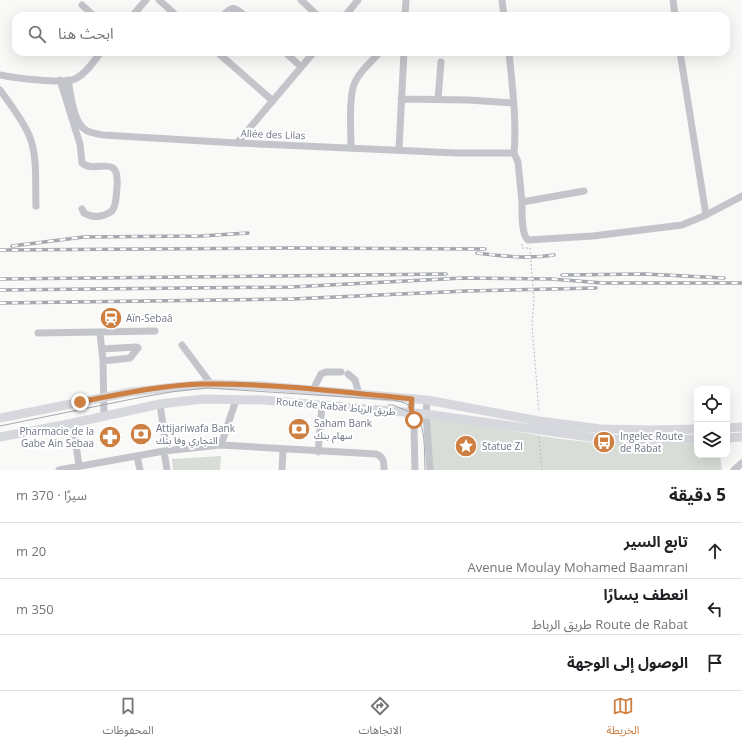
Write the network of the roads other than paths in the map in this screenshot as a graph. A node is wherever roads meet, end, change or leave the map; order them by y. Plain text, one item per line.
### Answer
1 (146, 0) edge
2 (159, 0) edge
3 (301, 0) edge
4 (358, 0) edge
5 (406, 0) edge
6 (502, 0) edge
7 (673, 0) edge
8 (82, 5) dead end
9 (90, 12) edge
10 (136, 12) edge
11 (172, 12) edge
12 (226, 12) edge
13 (239, 12) edge
14 (314, 12) edge
15 (348, 12) edge
16 (405, 12) edge
17 (504, 12) edge
18 (674, 12) edge
19 (97, 56) edge
20 (222, 56) edge
21 (289, 56) edge
22 (311, 56) edge
23 (376, 56) edge
24 (404, 56) edge
25 (509, 56) edge
26 (681, 56) edge
27 (441, 62) dead end
28 (301, 67) junction
29 (0, 75) edge
30 (60, 80) junction
31 (68, 80) junction
32 (0, 90) edge
33 (401, 98) junction
34 (438, 99) junction
35 (273, 101) junction
36 (513, 103) junction
37 (237, 143) junction
38 (350, 147) junction
39 (399, 149) junction
40 (514, 153) junction
41 (584, 191) dead end
42 (742, 196) edge
43 (522, 202) junction
44 (36, 206) dead end
45 (82, 209) dead end
46 (706, 215) junction
47 (155, 331) dead end
48 (100, 332) junction
49 (38, 333) dead end
50 (182, 345) dead end
51 (102, 349) junction
52 (103, 361) junction
53 (211, 384) junction
54 (313, 390) junction
55 (358, 394) junction
56 (103, 397) junction
57 (412, 399) junction
58 (236, 400) junction
59 (427, 400) junction
60 (160, 404) junction
61 (322, 405) junction
62 (412, 412) junction
63 (426, 414) junction
64 (104, 416) junction
65 (0, 418) edge
66 (73, 424) junction
67 (742, 427) edge
68 (730, 428) edge
69 (694, 429) edge
70 (0, 437) edge
71 (742, 437) edge
72 (730, 438) edge
73 (165, 439) dead end
74 (694, 439) edge
75 (221, 445) junction
76 (282, 450) junction
77 (164, 451) junction
78 (318, 452) junction
79 (137, 456) junction
80 (742, 463) edge
81 (79, 466) junction
82 (60, 470) edge
83 (140, 470) edge
84 (168, 470) edge
85 (282, 470) edge
86 (384, 470) edge
87 (415, 470) edge
88 (430, 470) edge
89 (734, 470) edge

1 - 10 street
2 - 11 street
3 - 14 street
4 - 15 street
5 - 16 street
6 - 17 street
7 - 18 street
8 - 9 street
12 - 13 street
19 - 31 street
20 - 35 street
21 - 28 street
22 - 28 street
23 - 38 street
24 - 33 street
25 - 36 street
26 - 46 street
27 - 34 street
28 - 35 street
29 - 30 street
30 - 31 street
30 - 45 street
31 - 37 street, Allée des Lilas
32 - 44 street
33 - 34 street
33 - 39 street
34 - 36 street
35 - 37 street
36 - 40 street
37 - 38 street, Allée des Lilas
38 - 39 street, Allée des Lilas
39 - 40 street, Allée des Lilas
40 - 43 street
41 - 43 street
42 - 46 street
43 - 46 street
47 - 48 street
48 - 49 street
48 - 51 street
50 - 53 street
51 - 52 street
51 - 52 street
52 - 56 street
53 - 54 main road, Route de Rabat طريق الرباط
53 - 56 main road, Route de Rabat طريق الرباط
54 - 55 main road, Route de Rabat طريق الرباط
54 - 55 street
55 - 57 main road, Route de Rabat طريق الرباط
56 - 64 street
56 - 65 main road, Route de Rabat طريق الرباط
57 - 59 main road, Route de Rabat طريق الرباط
57 - 62 street
58 - 60 main road, Route de Rabat طريق الرباط
58 - 61 main road, Route de Rabat طريق الرباط
58 - 75 street
59 - 63 street
59 - 69 main road, Route de Rabat طريق الرباط
60 - 64 main road, Route de Rabat طريق الرباط
60 - 73 street
61 - 62 main road, Route de Rabat طريق الرباط
61 - 78 street
62 - 63 main road, Route de Rabat طريق الرباط
62 - 87 street
63 - 74 main road, Route de Rabat طريق الرباط
63 - 88 street
64 - 66 main road, Route de Rabat طريق الرباط
66 - 70 main road, Route de Rabat طريق الرباط
66 - 81 street
67 - 68 main road
71 - 72 main road
75 - 76 street
75 - 77 street
76 - 78 street
76 - 85 street
77 - 79 street
77 - 84 street
78 - 86 street
79 - 81 street
79 - 83 street
80 - 89 street
81 - 82 street

